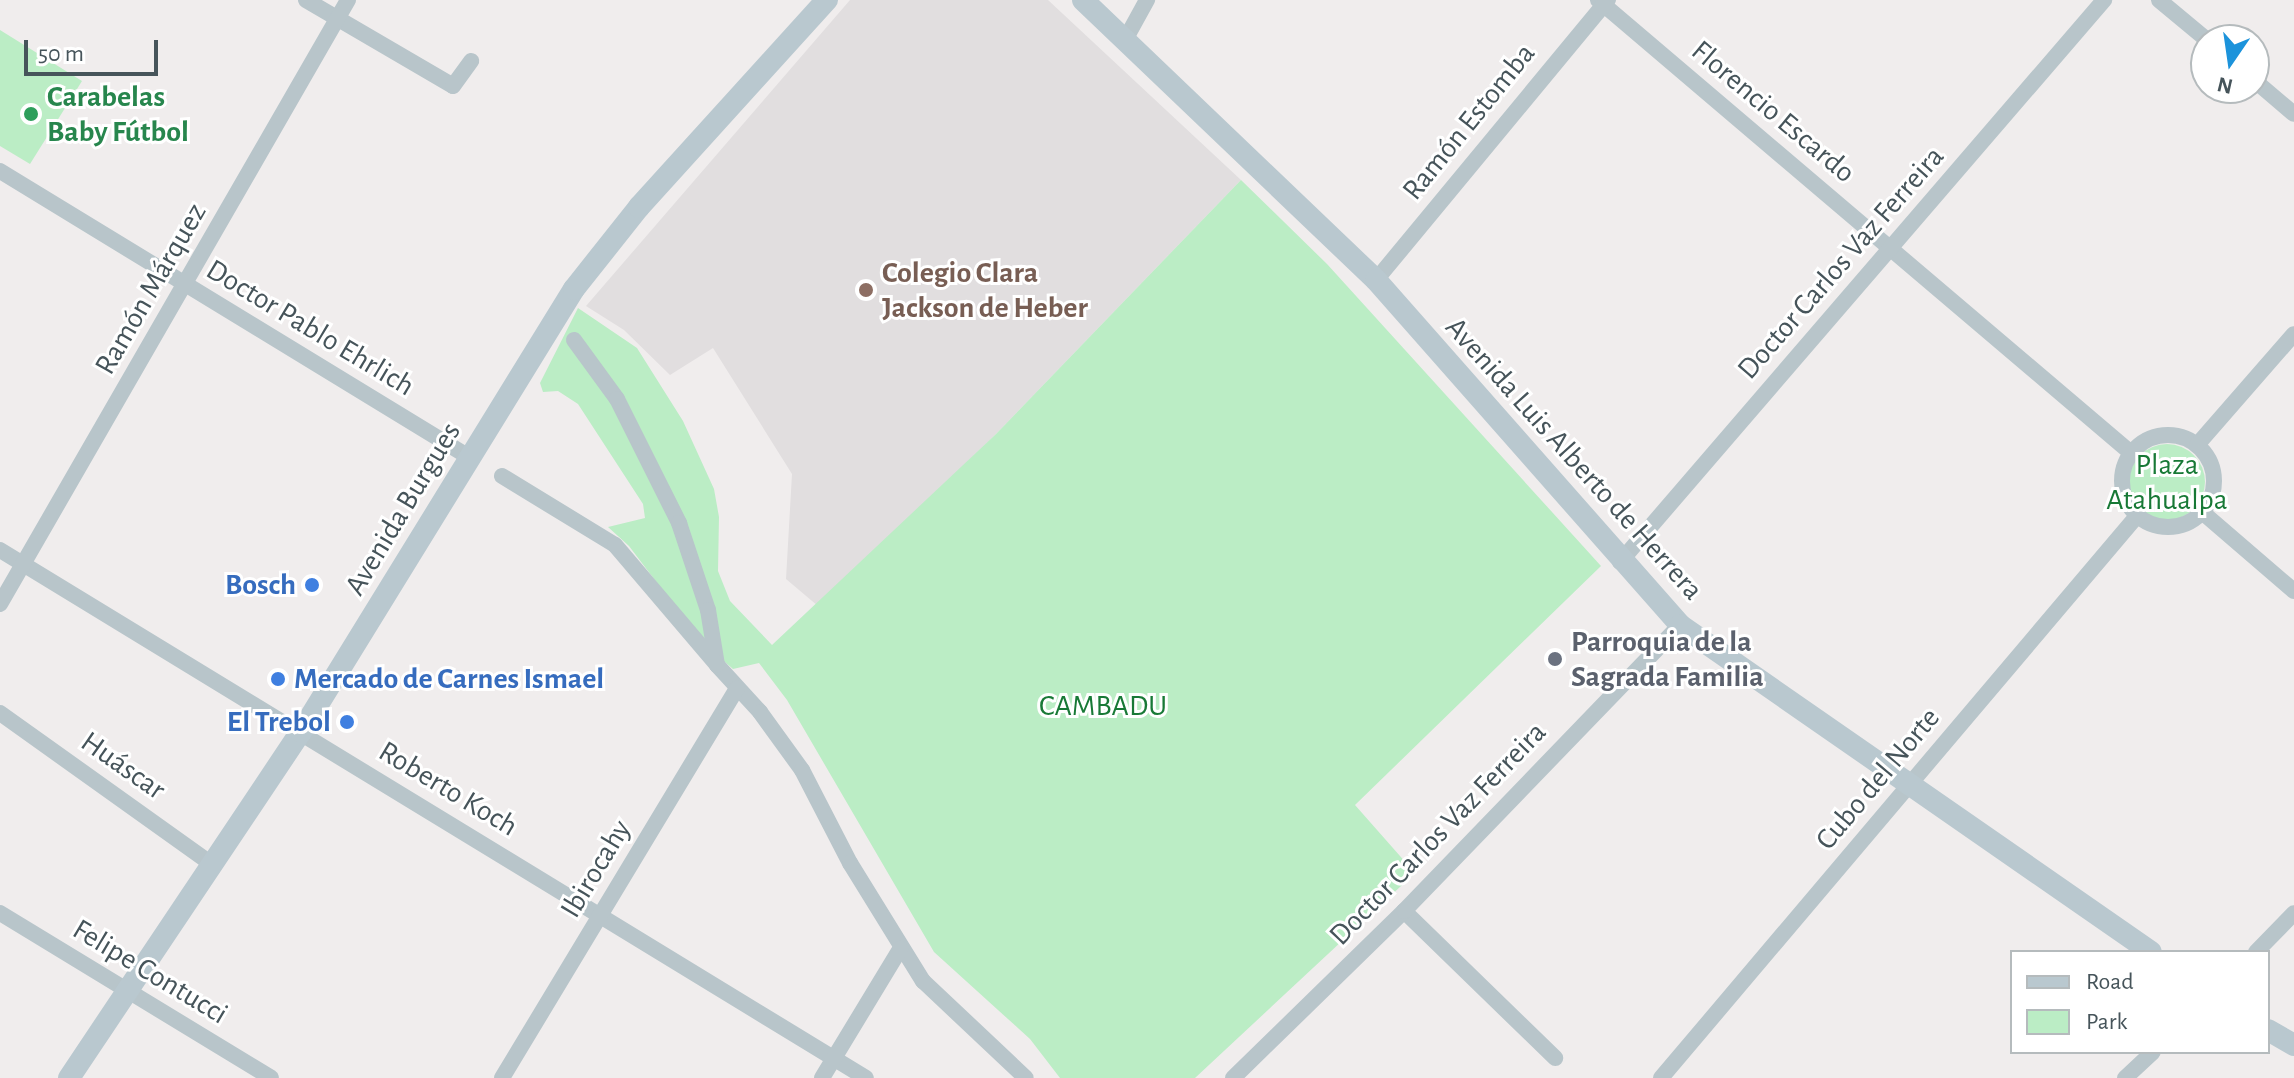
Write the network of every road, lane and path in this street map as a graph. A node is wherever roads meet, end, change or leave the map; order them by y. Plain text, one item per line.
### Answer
1 (306, 0) edge
2 (348, 0) edge
3 (827, 0) edge
4 (1083, 0) edge
5 (1147, 0) edge
6 (2104, 0) edge
7 (2159, 0) edge
8 (1603, 2) edge
9 (337, 19) junction
10 (2190, 26) edge
11 (1125, 40) junction
12 (471, 61) dead end
13 (2270, 94) edge
14 (2294, 114) edge
15 (0, 171) edge
16 (1891, 248) junction
17 (1376, 280) junction
18 (186, 287) junction
19 (2294, 334) edge
20 (574, 340) dead end
21 (2197, 445) junction
22 (2131, 453) junction
23 (469, 457) junction
24 (502, 476) dead end
25 (2202, 512) junction
26 (2137, 516) junction
27 (0, 550) edge
28 (1620, 562) junction
29 (23, 564) junction
30 (2294, 591) edge
31 (0, 604) edge
32 (1680, 625) junction
33 (717, 665) junction
34 (737, 688) junction
35 (0, 713) edge
36 (301, 732) junction
37 (1910, 787) junction
38 (213, 865) junction
39 (1404, 911) junction
40 (0, 913) edge
41 (2294, 913) edge
42 (601, 915) junction
43 (900, 949) junction
44 (2148, 950) edge
45 (2258, 950) edge
46 (127, 991) junction
47 (2270, 1031) edge
48 (2294, 1045) edge
49 (2151, 1054) edge
50 (1555, 1058) dead end
51 (834, 1059) junction
52 (69, 1078) edge
53 (271, 1078) edge
54 (502, 1078) edge
55 (822, 1078) edge
56 (866, 1078) edge
57 (1026, 1078) edge
58 (1233, 1078) edge
59 (1661, 1078) edge
60 (2125, 1078) edge

1 - 9 street
2 - 9 street, Ramón Márquez
3 - 23 main road, Avenida Burgues
4 - 11 main road, Avenida Luis Alberto de Herrera
5 - 11 street
6 - 16 street, Doctor Carlos Vaz Ferreira
7 - 10 street
8 - 16 street, Florencio Escardo
8 - 17 street, Ramón Estomba
9 - 12 street
9 - 18 street, Ramón Márquez
11 - 17 main road, Avenida Luis Alberto de Herrera
13 - 14 street
15 - 18 street, Doctor Pablo Ehrlich
16 - 22 street, Florencio Escardo
16 - 28 street, Doctor Carlos Vaz Ferreira
17 - 28 main road, Avenida Luis Alberto de Herrera
18 - 23 street, Doctor Pablo Ehrlich
18 - 29 street, Ramón Márquez
19 - 21 street
20 - 33 street
21 - 22 street
21 - 25 street
22 - 26 street
23 - 36 main road, Avenida Burgues
24 - 33 street
25 - 26 street
25 - 30 street
26 - 37 street, Cubo del Norte
27 - 29 street, Roberto Koch
28 - 32 main road, Avenida Luis Alberto de Herrera
29 - 31 street, Ramón Márquez
29 - 36 street, Roberto Koch
32 - 37 main road, Avenida Luis Alberto de Herrera
32 - 39 street, Doctor Carlos Vaz Ferreira
33 - 34 street
34 - 42 street, Ibirocahy
34 - 43 street
35 - 38 street, Huáscar
36 - 38 main road, Avenida Burgues
36 - 42 street, Roberto Koch
37 - 44 main road, Avenida Luis Alberto de Herrera
37 - 59 street, Cubo del Norte
38 - 46 main road, Avenida Burgues
39 - 50 street
39 - 58 street, Doctor Carlos Vaz Ferreira
40 - 46 street, Felipe Contucci
41 - 45 street
42 - 51 street, Roberto Koch
42 - 54 street, Ibirocahy
43 - 51 street
43 - 57 street
46 - 52 main road, Avenida Burgues
46 - 53 street, Felipe Contucci
47 - 48 main road
49 - 60 street
51 - 55 street
51 - 56 street, Roberto Koch

